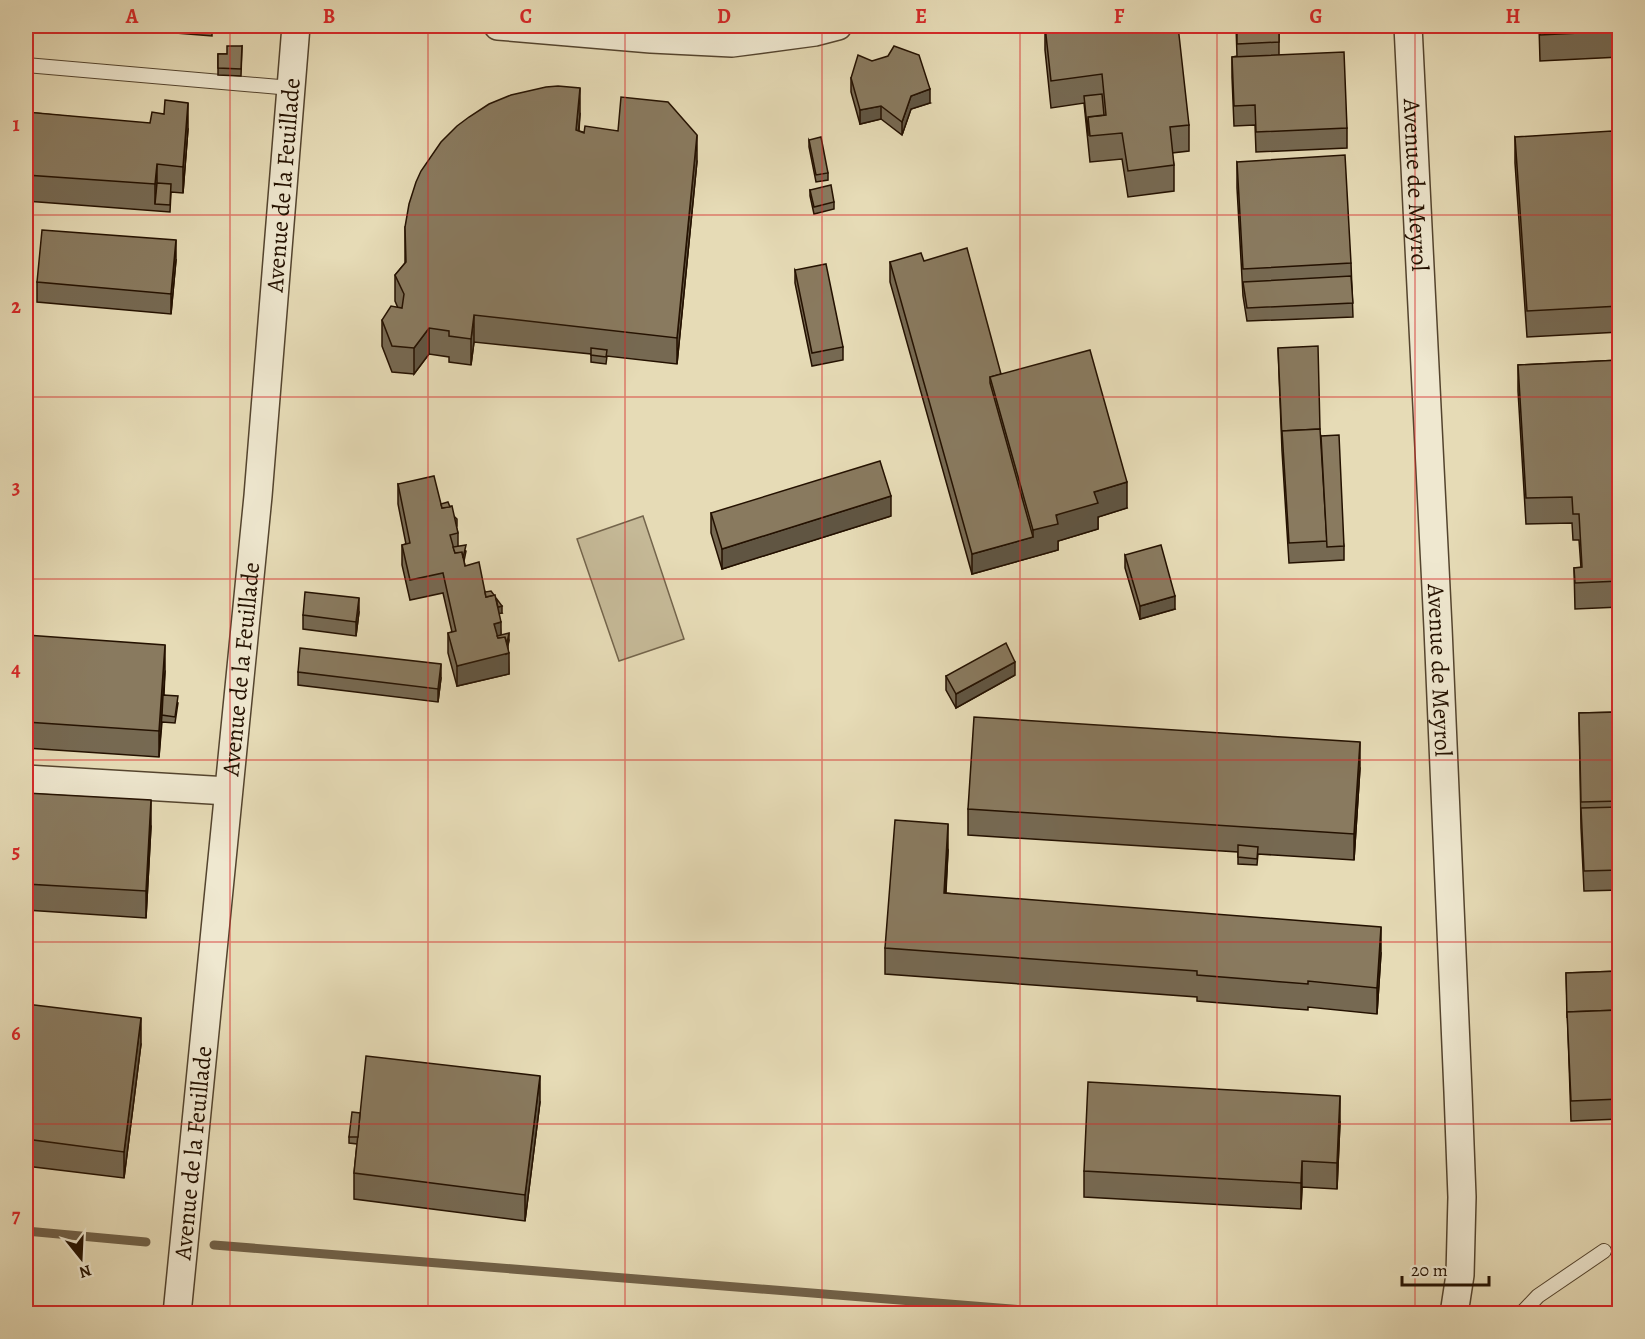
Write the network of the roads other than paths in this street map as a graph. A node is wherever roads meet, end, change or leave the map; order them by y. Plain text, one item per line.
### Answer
1 (296, 26) edge
2 (498, 26) edge
3 (838, 26) edge
4 (1408, 26) edge
5 (26, 64) edge
6 (291, 88) junction
7 (26, 779) edge
8 (228, 791) junction
9 (1604, 1251) dead end
10 (177, 1314) edge
11 (1454, 1314) edge
12 (1521, 1314) edge

1 - 6 street, Avenue de la Feuillade
2 - 3 street
4 - 11 street, Avenue de Meyrol
5 - 6 lane
6 - 8 street, Avenue de la Feuillade
7 - 8 street
8 - 10 street, Avenue de la Feuillade
9 - 12 lane

